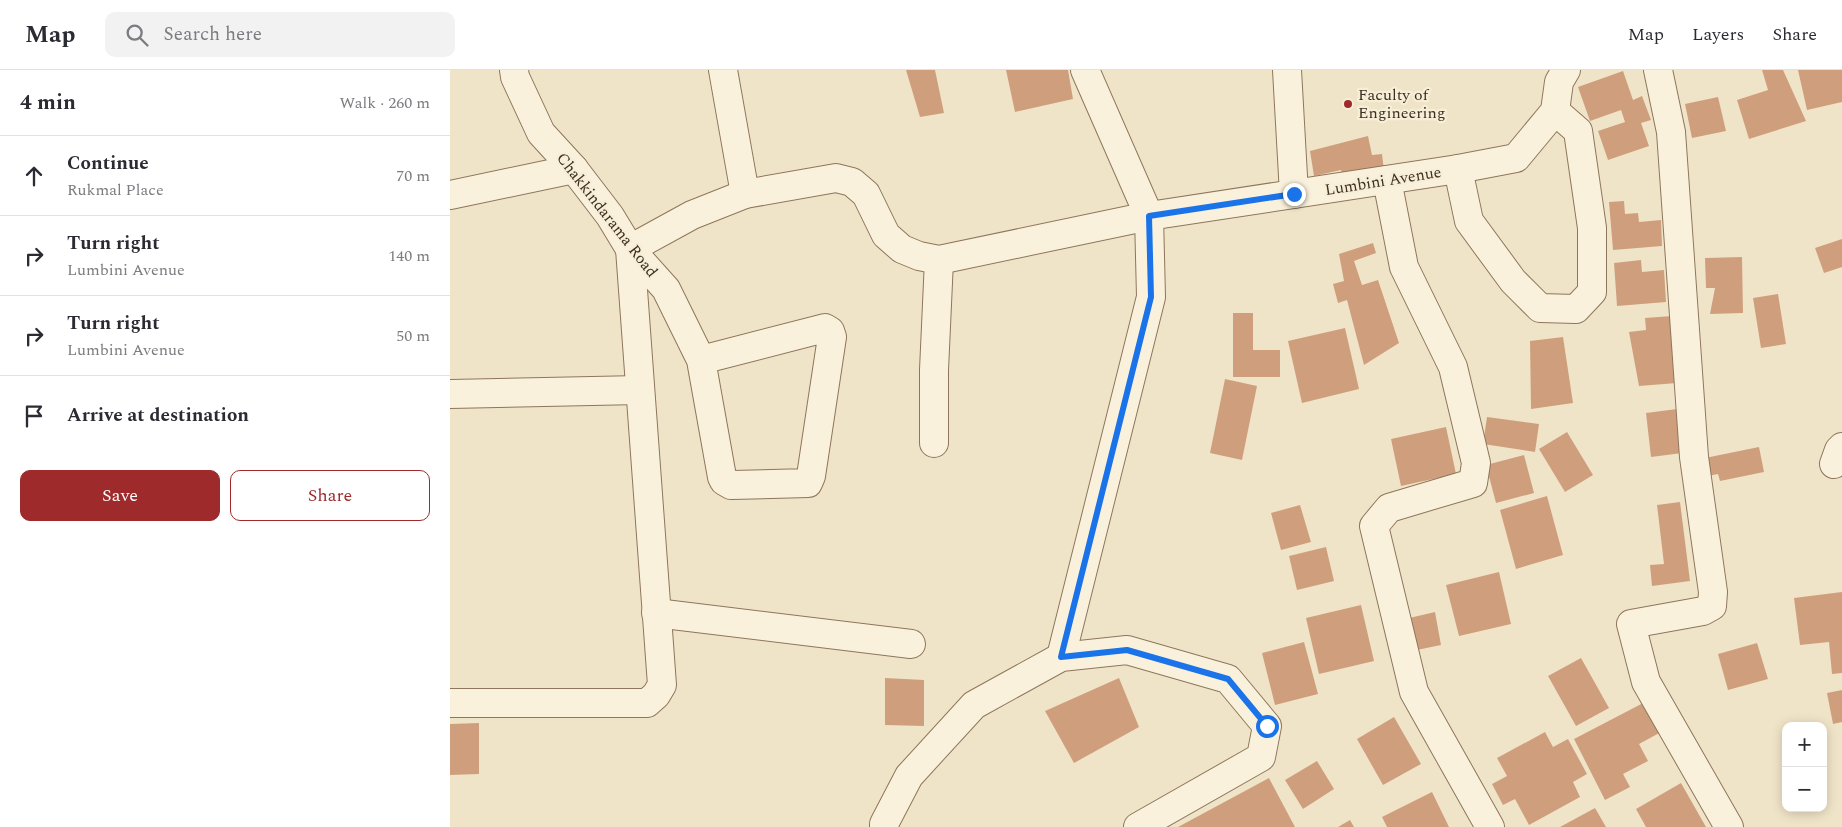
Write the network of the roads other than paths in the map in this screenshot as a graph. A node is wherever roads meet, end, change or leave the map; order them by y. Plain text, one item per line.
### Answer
1 (514, 70) edge
2 (722, 70) edge
3 (1085, 70) edge
4 (1287, 70) edge
5 (1566, 70) edge
6 (1658, 70) edge
7 (1555, 111) junction
8 (574, 169) junction
9 (1458, 169) junction
10 (1387, 180) junction
11 (745, 194) junction
12 (1294, 194) junction
13 (450, 195) edge
14 (1149, 216) junction
15 (630, 249) junction
16 (939, 260) junction
17 (701, 360) junction
18 (640, 390) junction
19 (450, 394) edge
20 (934, 443) dead end
21 (656, 613) junction
22 (911, 644) dead end
23 (1061, 657) junction
24 (450, 703) edge
25 (884, 827) edge
26 (1138, 827) edge
27 (1490, 827) edge
28 (1729, 827) edge

1 - 8 street, Chakkindarama Road
2 - 11 street
3 - 14 street
4 - 12 street
5 - 7 street
6 - 28 street
7 - 9 street, Lumbini Avenue
7 - 9 street
8 - 13 street
8 - 15 street, Chakkindarama Road
9 - 10 street, Lumbini Avenue
10 - 12 street, Lumbini Avenue
10 - 27 street
11 - 15 street
11 - 16 street
12 - 14 street, Lumbini Avenue
14 - 16 street, Lumbini Avenue
14 - 23 street
15 - 17 street, Chakkindarama Road
15 - 18 street
16 - 20 street
17 - 17 street, Chakkindarama Road
18 - 19 street
18 - 21 street
21 - 22 street
21 - 24 street
23 - 25 street
23 - 26 street

